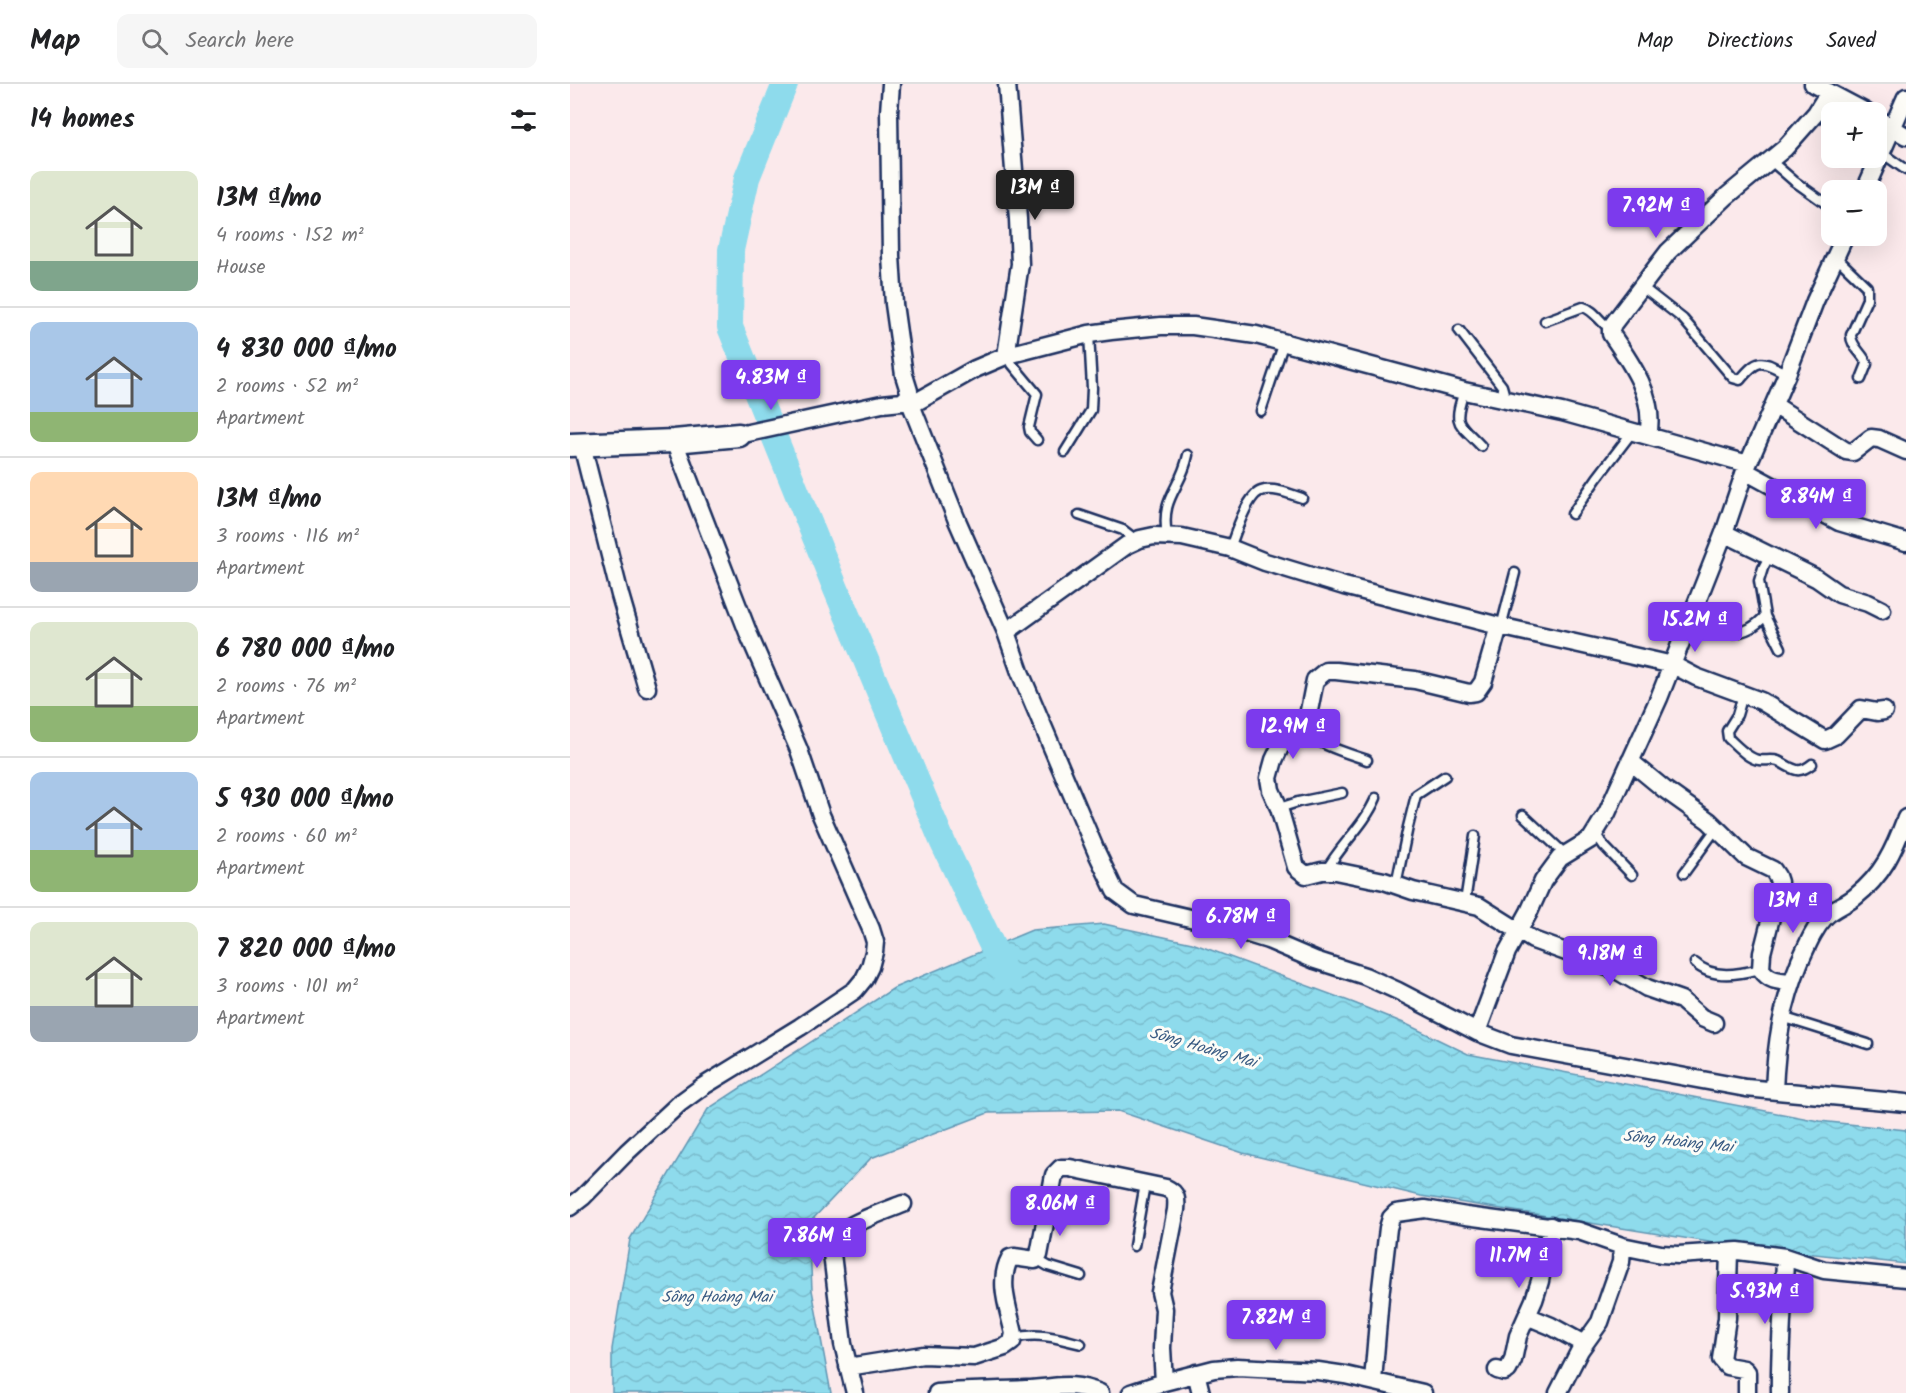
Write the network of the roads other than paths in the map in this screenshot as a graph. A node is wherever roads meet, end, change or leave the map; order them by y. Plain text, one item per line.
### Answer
1 (891, 84) edge
2 (1007, 84) edge
3 (1814, 84) edge
4 (1829, 92) junction
5 (1906, 97) edge
6 (1848, 102) edge
7 (1887, 125) edge
8 (1900, 133) edge
9 (1887, 147) edge
10 (1887, 157) edge
11 (1771, 161) junction
12 (1906, 170) edge
13 (1821, 200) edge
14 (1840, 246) edge
15 (1835, 256) junction
16 (1642, 287) junction
17 (1545, 321) dead end
18 (1611, 329) junction
19 (1459, 330) dead end
20 (1089, 334) junction
21 (1284, 342) junction
22 (1007, 356) junction
23 (1787, 374) junction
24 (1861, 379) dead end
25 (1464, 391) junction
26 (1506, 400) junction
27 (910, 401) junction
28 (1773, 405) junction
29 (1261, 411) dead end
30 (1640, 433) junction
31 (739, 435) joint
32 (1037, 440) dead end
33 (674, 441) junction
34 (576, 445) edge
35 (1481, 446) dead end
36 (1906, 451) edge
37 (1065, 453) dead end
38 (1188, 455) dead end
39 (1747, 468) junction
40 (1302, 498) dead end
41 (1572, 514) dead end
42 (1079, 515) dead end
43 (1724, 533) junction
44 (1167, 536) junction
45 (1137, 540) junction
46 (1906, 542) edge
47 (1230, 548) junction
48 (1770, 555) junction
49 (1515, 573) dead end
50 (1882, 610) dead end
51 (1765, 616) junction
52 (1688, 622) junction
53 (1500, 626) junction
54 (1006, 632) junction
55 (1781, 648) dead end
56 (1672, 665) junction
57 (646, 688) dead end
58 (1743, 695) junction
59 (1884, 711) dead end
60 (1301, 728) junction
61 (1367, 760) dead end
62 (1630, 761) junction
63 (1812, 764) dead end
64 (1445, 776) dead end
65 (1342, 793) dead end
66 (1376, 798) dead end
67 (1279, 808) junction
68 (1523, 815) dead end
69 (1716, 828) junction
70 (1904, 831) edge
71 (1595, 833) junction
72 (1475, 836) dead end
73 (1566, 855) junction
74 (1326, 871) junction
75 (1684, 873) dead end
76 (1632, 875) dead end
77 (1396, 885) junction
78 (1465, 902) junction
79 (1518, 930) junction
80 (1695, 963) dead end
81 (1761, 969) junction
82 (1792, 982) junction
83 (1782, 1017) junction
84 (1714, 1023) dead end
85 (1477, 1032) junction
86 (1868, 1044) dead end
87 (1774, 1090) junction
88 (1906, 1103) edge
89 (1145, 1184) junction
90 (903, 1204) dead end
91 (570, 1207) edge
92 (1551, 1226) junction
93 (1134, 1246) dead end
94 (1622, 1246) junction
95 (1728, 1252) junction
96 (1785, 1257) junction
97 (1036, 1259) junction
98 (1081, 1276) dead end
99 (1906, 1278) edge
100 (1527, 1316) junction
101 (1014, 1338) junction
102 (1081, 1344) dead end
103 (1584, 1344) junction
104 (848, 1367) junction
105 (1497, 1370) dead end
106 (1196, 1373) junction
107 (1373, 1381) junction
108 (1164, 1382) junction
109 (855, 1393) edge
110 (937, 1393) edge
111 (1100, 1393) edge
112 (1131, 1393) edge
113 (1201, 1393) edge
114 (1423, 1393) edge
115 (1558, 1393) edge
116 (1747, 1393) edge
117 (1780, 1393) edge

1 - 27 street
2 - 22 street
3 - 4 street
4 - 6 street
4 - 11 street
5 - 8 street
7 - 8 street
8 - 9 street
10 - 12 lane
11 - 13 lane
11 - 16 street
14 - 15 street
15 - 23 street
15 - 24 lane
16 - 18 street
16 - 23 lane
17 - 18 lane
18 - 30 street
19 - 26 lane
20 - 21 street
20 - 22 street
20 - 37 lane
21 - 25 street
21 - 29 lane
22 - 27 street
22 - 32 lane
23 - 28 street
25 - 26 street
25 - 35 lane
26 - 30 street
27 - 31 street
27 - 54 street
28 - 36 street
28 - 39 street
30 - 39 street
30 - 41 lane
31 - 33 street
33 - 34 street
33 - 91 street
34 - 57 street
38 - 44 lane
39 - 43 street
39 - 46 street
40 - 47 lane
42 - 45 lane
43 - 48 street
43 - 52 street
44 - 45 street
44 - 47 street
45 - 54 street
47 - 53 street
48 - 50 street
48 - 51 lane
49 - 53 lane
51 - 52 lane
51 - 55 lane
52 - 56 street
53 - 56 street
53 - 60 street
54 - 85 street
56 - 58 street
56 - 62 street
58 - 59 street
58 - 63 lane
60 - 61 lane
60 - 67 street
62 - 69 street
62 - 71 street
64 - 77 lane
65 - 67 lane
66 - 74 lane
67 - 74 street
68 - 73 lane
69 - 75 lane
69 - 81 street
70 - 82 street
71 - 73 street
71 - 76 lane
72 - 78 lane
73 - 79 street
74 - 77 street
77 - 78 street
78 - 79 street
79 - 84 street
79 - 85 street
80 - 81 lane
81 - 82 street
82 - 83 street
83 - 86 lane
83 - 87 street
85 - 87 street
87 - 88 street
89 - 93 lane
89 - 97 street
89 - 108 street
90 - 104 street
92 - 94 street
92 - 100 street
92 - 107 street
94 - 95 street
94 - 103 street
95 - 96 street
95 - 116 street
96 - 99 street
96 - 117 street
97 - 98 lane
97 - 101 street
100 - 103 street
100 - 105 street
101 - 102 lane
101 - 104 street
103 - 115 street
104 - 109 street
106 - 107 street
106 - 108 street
106 - 113 street
107 - 114 street
108 - 112 street
110 - 111 street

